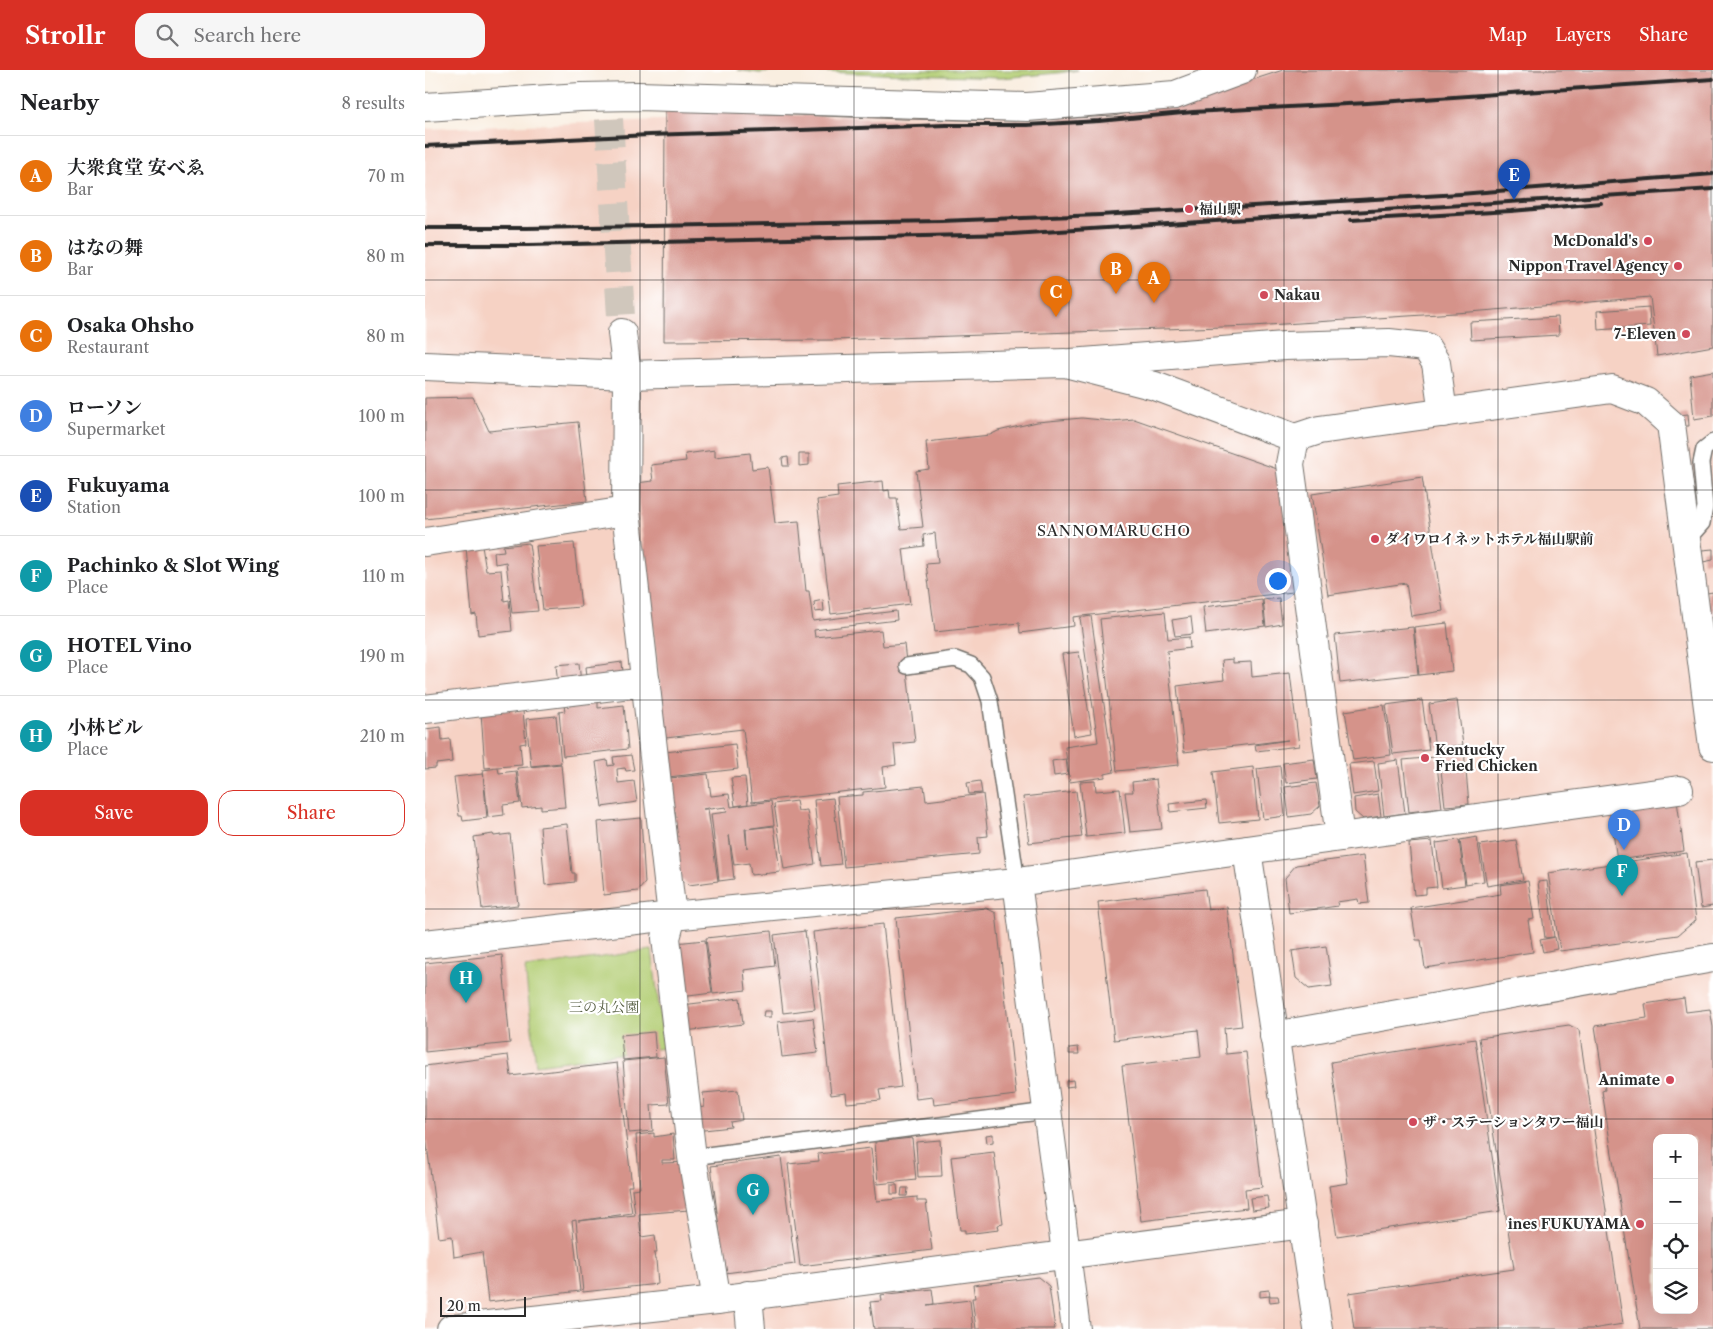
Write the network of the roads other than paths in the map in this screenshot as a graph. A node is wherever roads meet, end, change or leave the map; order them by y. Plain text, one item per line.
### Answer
1 (1242, 70) edge
2 (425, 107) edge
3 (622, 333) tunnel mouth
4 (1065, 363) junction
5 (425, 366) edge
6 (627, 375) junction
7 (1443, 413) junction
8 (1295, 438) junction
9 (1713, 442) edge
10 (627, 512) junction
11 (1686, 541) junction
12 (425, 542) edge
13 (907, 666) dead end
14 (646, 682) junction
15 (425, 709) edge
16 (1713, 746) edge
17 (1679, 790) dead end
18 (1340, 837) junction
19 (1247, 850) junction
20 (1017, 882) junction
21 (672, 916) junction
22 (425, 944) edge
23 (1713, 958) edge
24 (1274, 1036) junction
25 (1047, 1111) junction
26 (692, 1157) junction
27 (1303, 1224) junction
28 (1066, 1255) junction
29 (748, 1295) junction
30 (717, 1300) junction
31 (451, 1329) edge
32 (751, 1329) edge
33 (1076, 1329) edge
34 (1318, 1329) edge

1 - 2 street
3 - 6 street
4 - 6 street
4 - 7 street
4 - 8 street
5 - 6 street
6 - 10 street
7 - 8 street
7 - 11 street
8 - 18 street
9 - 11 lane
10 - 12 street
10 - 14 street
11 - 16 street
13 - 20 lane
14 - 15 street
14 - 21 street
17 - 18 street
18 - 19 street
19 - 20 street
19 - 24 street
20 - 21 street
20 - 25 street
21 - 22 street
21 - 26 street
23 - 24 street
24 - 27 street
25 - 26 lane
25 - 28 street
26 - 30 street
27 - 28 street
27 - 34 street
28 - 29 street
28 - 33 street
29 - 30 street
29 - 32 street
30 - 31 street

